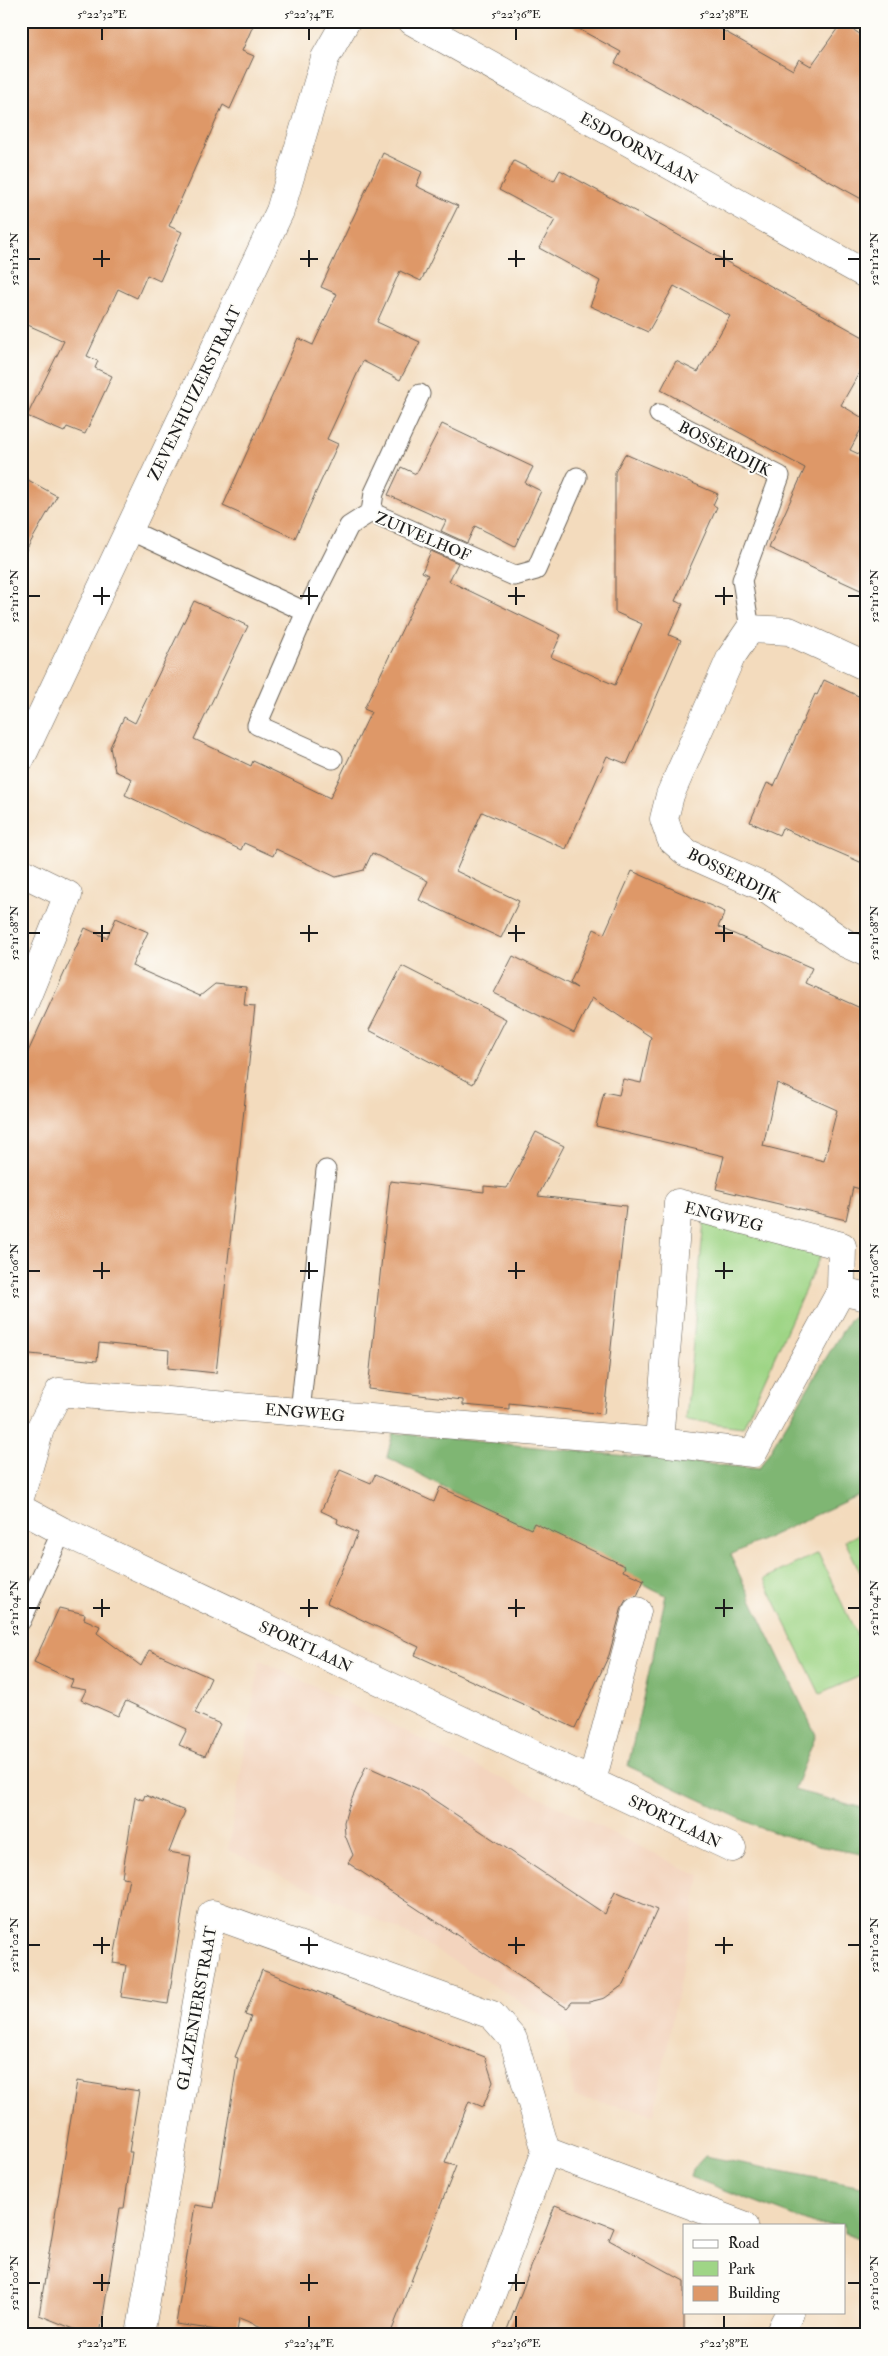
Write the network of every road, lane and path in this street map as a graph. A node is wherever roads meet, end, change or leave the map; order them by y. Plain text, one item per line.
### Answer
1 (346, 21) edge
2 (412, 21) edge
3 (867, 275) edge
4 (420, 394) dead end
5 (660, 414) dead end
6 (577, 477) dead end
7 (371, 512) junction
8 (129, 530) junction
9 (306, 612) junction
10 (750, 629) junction
11 (867, 667) edge
12 (21, 758) edge
13 (333, 759) dead end
14 (21, 872) edge
15 (867, 953) edge
16 (21, 1011) edge
17 (326, 1170) dead end
18 (854, 1294) edge
19 (300, 1412) junction
20 (660, 1442) junction
21 (21, 1494) edge
22 (21, 1510) edge
23 (62, 1531) junction
24 (637, 1611) dead end
25 (21, 1621) edge
26 (592, 1781) junction
27 (732, 1848) dead end
28 (546, 2151) junction
29 (741, 2224) edge
30 (789, 2314) edge
31 (140, 2335) edge
32 (476, 2335) edge
33 (778, 2335) edge

1 - 8 street, ZEVENHUIZERSTRAAT
2 - 3 street, ESDOORNLAAN
4 - 7 lane
5 - 10 lane, BOSSERDIJK
6 - 7 lane, ZUIVELHOF
7 - 9 lane, ZUIVELHOF
8 - 9 lane
8 - 12 street, ZEVENHUIZERSTRAAT
9 - 13 lane, ZUIVELHOF
10 - 11 street
10 - 15 street, BOSSERDIJK
14 - 16 street
17 - 19 lane
18 - 20 street, ENGWEG
18 - 20 street, ENGWEG
19 - 20 street, ENGWEG
19 - 21 street, ENGWEG
22 - 23 street, SPORTLAAN
23 - 25 lane
23 - 26 street, SPORTLAAN
24 - 26 street
26 - 27 street, SPORTLAAN
28 - 29 street
28 - 31 street, GLAZENIERSTRAAT
28 - 32 street
30 - 33 street

